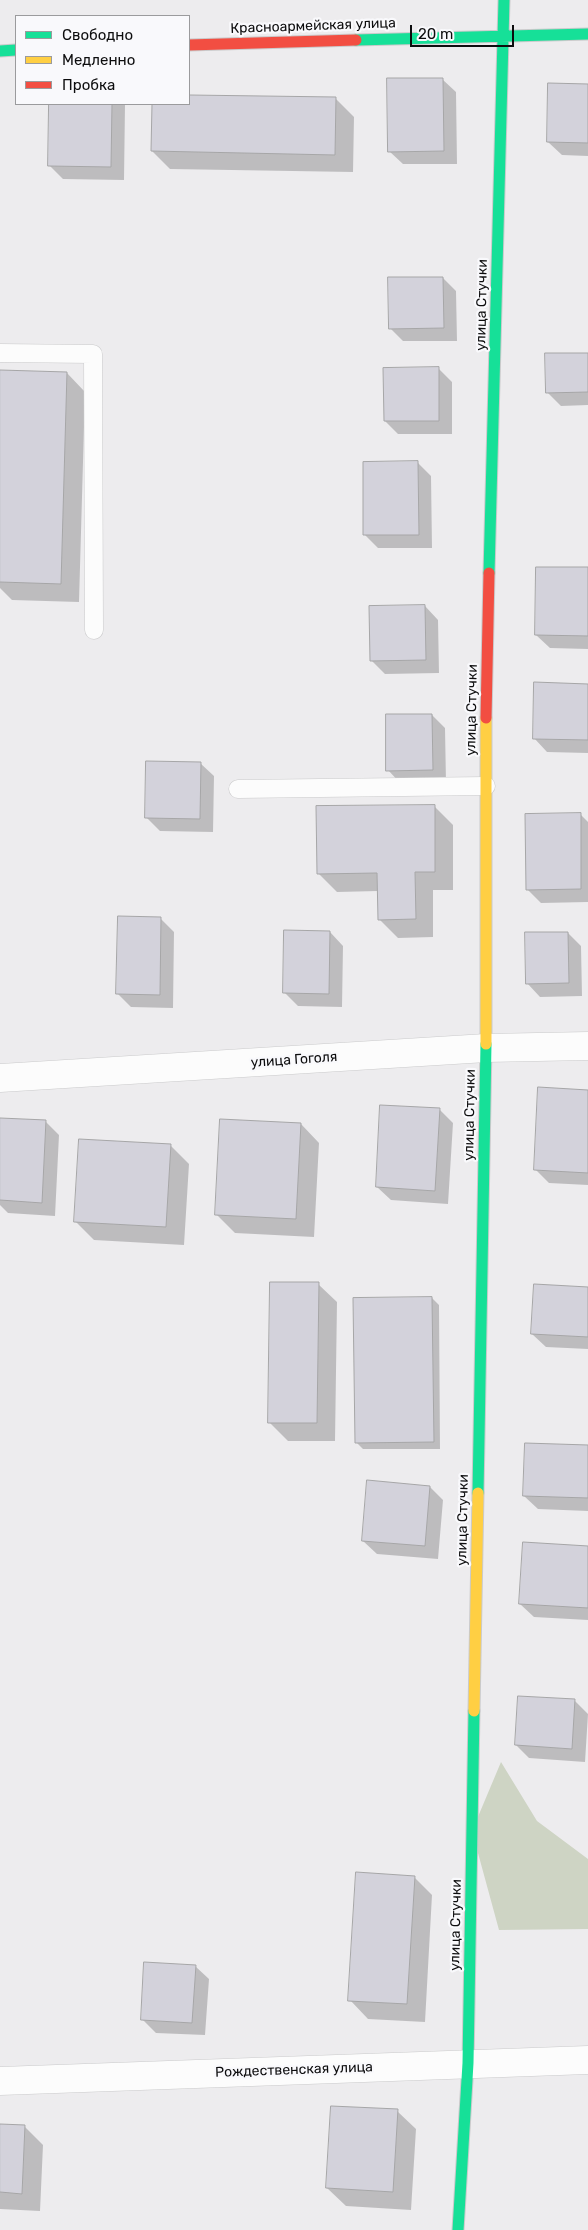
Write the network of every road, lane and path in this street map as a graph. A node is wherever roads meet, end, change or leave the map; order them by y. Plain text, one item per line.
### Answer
1 (504, 0) edge
2 (588, 34) edge
3 (504, 35) junction
4 (190, 45) edge
5 (15, 50) edge
6 (0, 51) edge
7 (0, 353) edge
8 (94, 630) dead end
9 (486, 786) junction
10 (238, 789) dead end
11 (588, 1046) edge
12 (486, 1048) junction
13 (0, 1078) edge
14 (588, 2060) edge
15 (468, 2063) junction
16 (0, 2081) edge
17 (458, 2230) edge

1 - 3 street, улица Стучки
2 - 3 street, Красноармейская улица
3 - 4 street, Красноармейская улица
3 - 9 street, улица Стучки
5 - 6 street
7 - 8 lane
9 - 10 lane
9 - 12 street, улица Стучки
11 - 12 street, улица Гоголя
12 - 13 street, улица Гоголя
12 - 15 street, улица Стучки
14 - 15 street, Рождественская улица
15 - 16 street, Рождественская улица
15 - 17 street, улица Стучки

